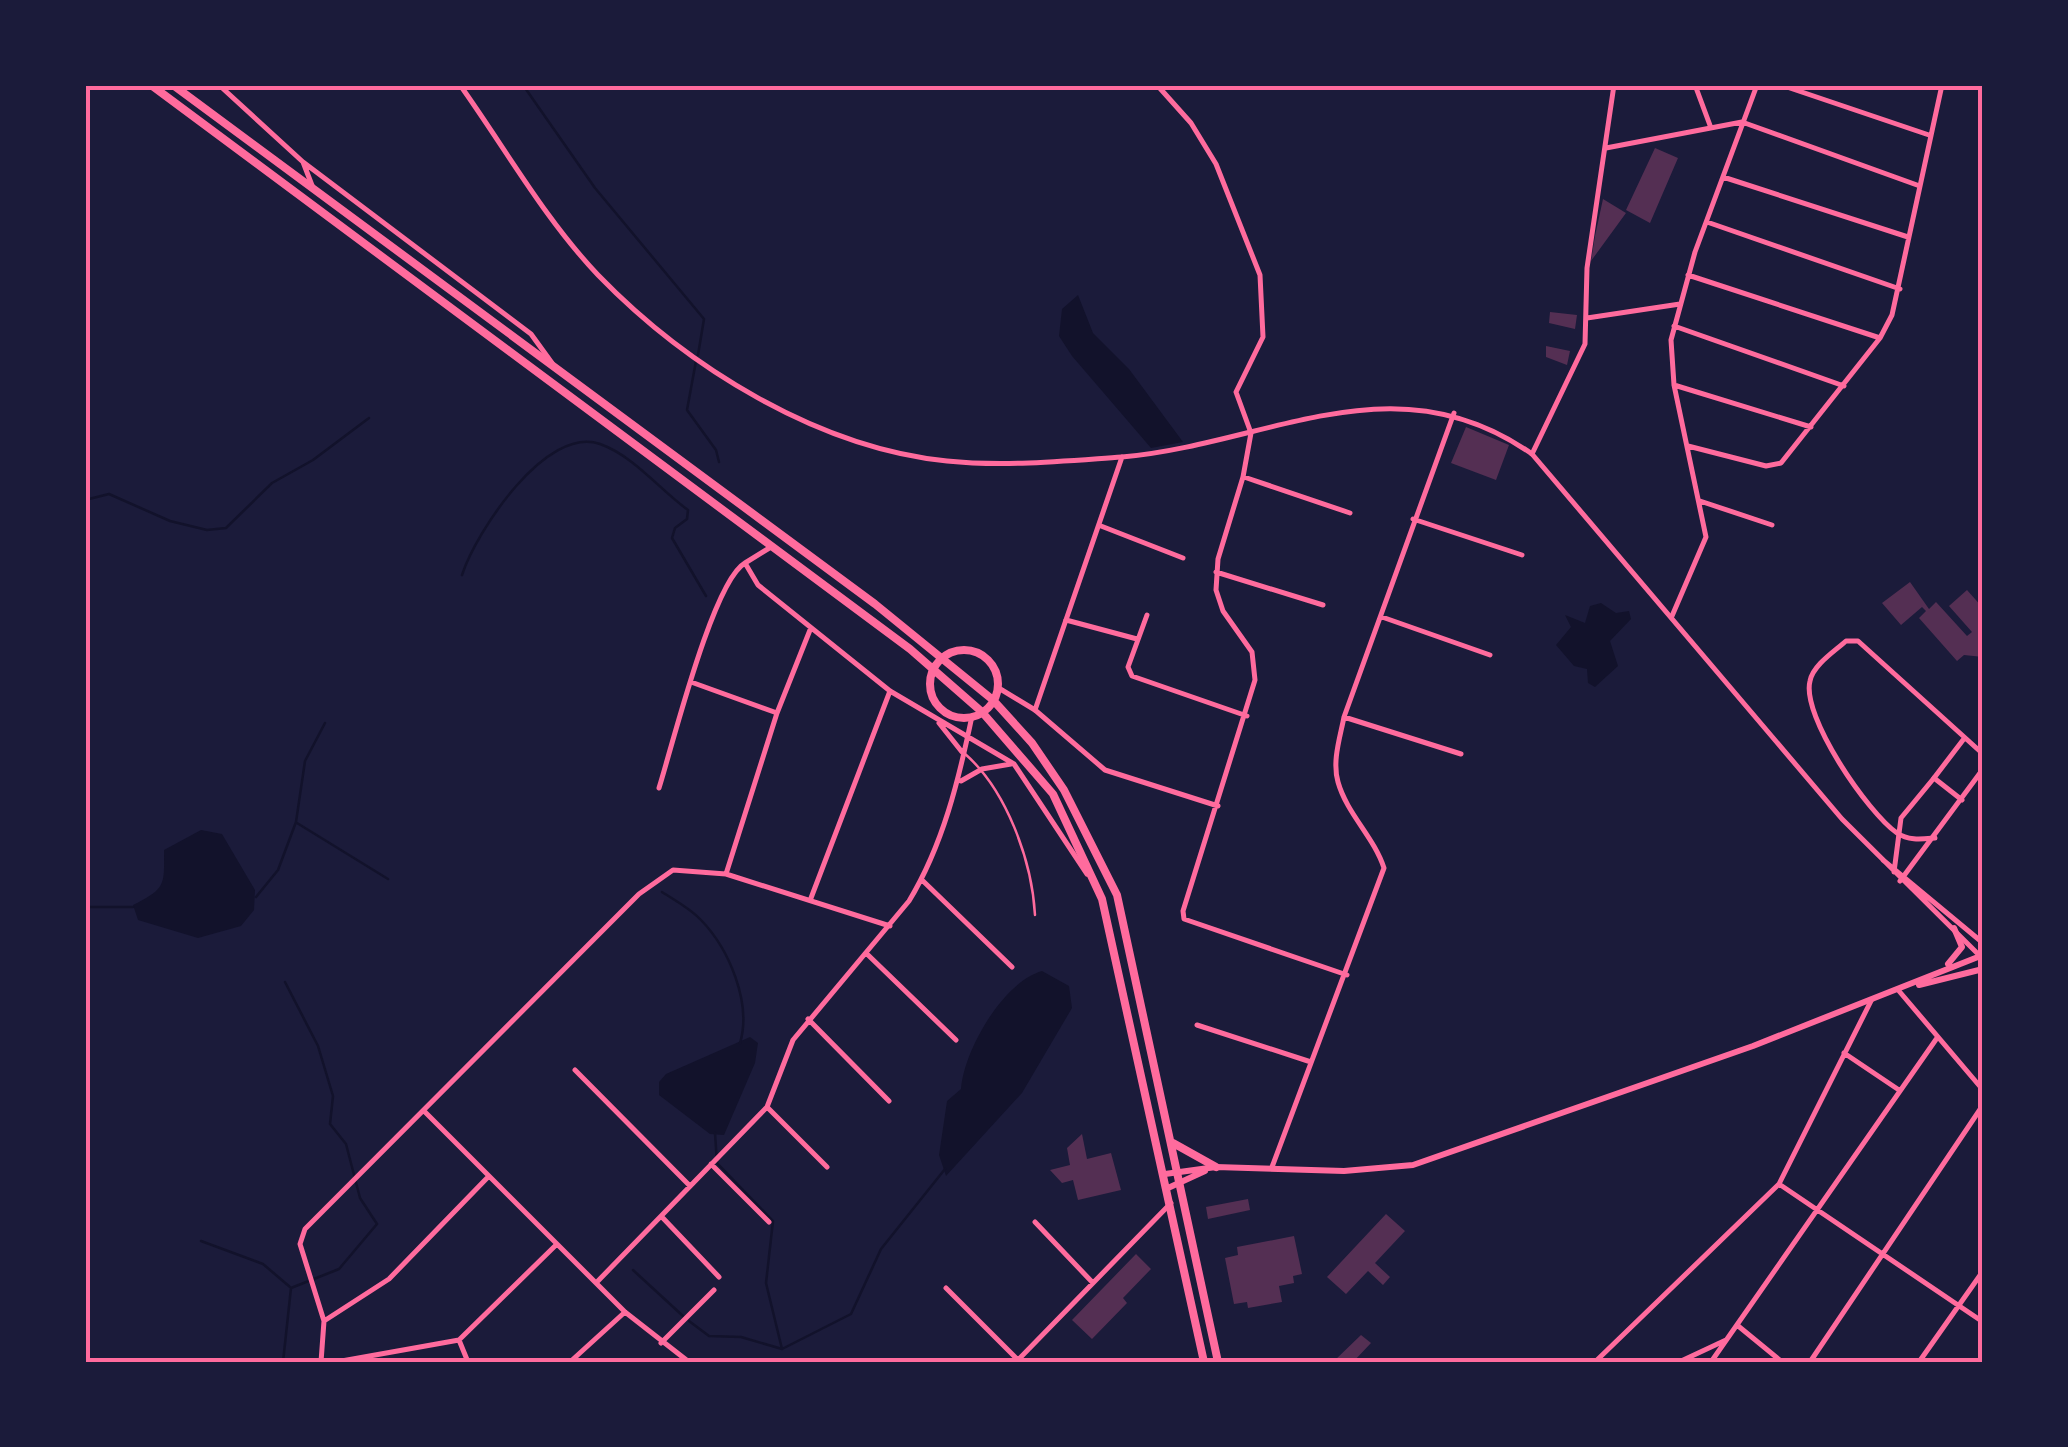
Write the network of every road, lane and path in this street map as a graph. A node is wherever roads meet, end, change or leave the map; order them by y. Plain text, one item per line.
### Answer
1 (150, 85) edge
2 (173, 85) edge
3 (218, 85) edge
4 (460, 85) edge
5 (1157, 85) edge
6 (1614, 85) edge
7 (1695, 85) edge
8 (1757, 85) edge
9 (1781, 85) edge
10 (1942, 85) edge
11 (1792, 87) edge
12 (1742, 122) junction
13 (1711, 128) junction
14 (1929, 135) junction
15 (1606, 148) junction
16 (303, 162) junction
17 (1723, 177) junction
18 (1918, 186) junction
19 (313, 188) junction
20 (1707, 222) junction
21 (1908, 237) junction
22 (1688, 275) junction
23 (1900, 289) junction
24 (1680, 304) junction
25 (1587, 318) junction
26 (1674, 326) junction
27 (1880, 338) junction
28 (556, 370) junction
29 (1674, 385) junction
30 (1844, 386) junction
31 (1454, 413) junction
32 (1811, 428) junction
33 (1251, 433) junction
34 (1688, 446) junction
35 (1532, 454) junction
36 (1122, 457) junction
37 (1243, 477) junction
38 (1700, 502) junction
39 (1350, 513) dead end
40 (1412, 519) junction
41 (1772, 525) dead end
42 (1100, 526) junction
43 (772, 547) junction
44 (1522, 555) dead end
45 (1183, 558) dead end
46 (745, 563) junction
47 (1215, 572) junction
48 (1323, 605) dead end
49 (1146, 615) dead end
50 (1672, 616) junction
51 (1382, 617) junction
52 (1066, 620) junction
53 (810, 630) junction
54 (1137, 638) junction
55 (1490, 655) dead end
56 (944, 657) junction
57 (934, 668) junction
58 (691, 682) junction
59 (997, 686) junction
60 (890, 691) junction
61 (993, 700) junction
62 (1036, 710) junction
63 (937, 712) junction
64 (982, 712) junction
65 (777, 713) junction
66 (972, 716) junction
67 (1247, 716) junction
68 (1344, 717) junction
69 (968, 737) junction
70 (1963, 740) junction
71 (962, 752) junction
72 (1461, 754) dead end
73 (1983, 754) edge
74 (1014, 764) junction
75 (1983, 768) edge
76 (982, 769) junction
77 (1934, 778) junction
78 (959, 782) junction
79 (660, 788) dead end
80 (1962, 800) junction
81 (1218, 806) junction
82 (1896, 832) junction
83 (1935, 838) junction
84 (1894, 871) junction
85 (726, 874) junction
86 (1903, 878) junction
87 (922, 880) junction
88 (1102, 899) junction
89 (811, 900) junction
90 (1035, 915) dead end
91 (890, 926) junction
92 (1954, 928) junction
93 (1983, 943) edge
94 (866, 953) junction
95 (1982, 957) edge
96 (1012, 967) dead end
97 (1983, 970) edge
98 (1939, 971) junction
99 (1346, 975) junction
100 (1899, 991) junction
101 (1871, 1001) junction
102 (808, 1019) junction
103 (1197, 1025) dead end
104 (1937, 1038) junction
105 (956, 1040) dead end
106 (1844, 1052) junction
107 (1311, 1062) junction
108 (575, 1070) dead end
109 (1983, 1090) edge
110 (1900, 1091) junction
111 (889, 1100) dead end
112 (1983, 1105) edge
113 (767, 1107) junction
114 (424, 1111) junction
115 (1174, 1143) junction
116 (711, 1164) junction
117 (827, 1167) dead end
118 (1216, 1167) junction
119 (1272, 1167) junction
120 (1165, 1174) junction
121 (489, 1176) junction
122 (1181, 1176) junction
123 (1780, 1184) junction
124 (690, 1186) junction
125 (1168, 1188) junction
126 (1171, 1203) junction
127 (1817, 1210) junction
128 (661, 1216) junction
129 (769, 1222) dead end
130 (1036, 1222) dead end
131 (558, 1244) junction
132 (1882, 1253) junction
133 (1983, 1270) edge
134 (719, 1276) dead end
135 (1094, 1282) junction
136 (596, 1283) junction
137 (946, 1288) dead end
138 (714, 1290) dead end
139 (1957, 1304) junction
140 (625, 1312) junction
141 (324, 1321) junction
142 (1983, 1322) edge
143 (1736, 1326) junction
144 (1727, 1339) junction
145 (460, 1340) junction
146 (661, 1343) junction
147 (1017, 1361) edge
148 (321, 1362) edge
149 (336, 1362) edge
150 (468, 1362) edge
151 (570, 1362) edge
152 (689, 1362) edge
153 (1204, 1362) edge
154 (1218, 1362) edge
155 (1594, 1362) edge
156 (1679, 1362) edge
157 (1711, 1362) edge
158 (1782, 1362) edge
159 (1810, 1362) edge
160 (1920, 1362) edge

1 - 43 main road
2 - 19 main road
3 - 16 street
4 - 36 street
5 - 33 street
6 - 15 street
7 - 13 street
8 - 12 street
9 - 11 street
10 - 14 street
11 - 14 street
12 - 13 street
12 - 17 street
12 - 18 street
13 - 15 street
14 - 18 street
15 - 25 street
16 - 19 street
16 - 28 street
17 - 20 street
17 - 21 street
18 - 21 street
19 - 28 main road
20 - 22 street
20 - 23 street
21 - 23 street
22 - 24 street
22 - 27 street
23 - 27 street
24 - 25 street
24 - 26 street
25 - 35 street
26 - 29 street
26 - 30 street
27 - 30 street
28 - 56 main road
29 - 32 street
29 - 34 street
30 - 32 street
31 - 33 street
31 - 35 street
31 - 40 street
32 - 34 street
33 - 36 street
33 - 37 street
34 - 38 street
35 - 50 street
36 - 42 street
37 - 39 street
37 - 47 street
38 - 41 street
38 - 50 street
40 - 44 street
40 - 51 street
42 - 45 street
42 - 52 street
43 - 46 street
43 - 57 main road
46 - 53 street
46 - 58 street
47 - 48 street
47 - 67 street
49 - 54 street
50 - 84 street
51 - 55 street
51 - 68 street
52 - 54 street
52 - 62 street
53 - 60 street
53 - 65 street
54 - 67 street
56 - 57 main road
56 - 59 main road
56 - 61 main road
57 - 63 main road
57 - 64 main road
58 - 65 street
58 - 79 street
59 - 61 main road
59 - 62 street
60 - 63 street
60 - 89 street
61 - 64 main road
61 - 115 main road
62 - 81 street
63 - 66 main road
63 - 69 street
63 - 71 street
64 - 66 main road
64 - 88 main road
65 - 85 street
66 - 69 street
67 - 81 street
68 - 72 street
68 - 99 street
69 - 71 street
69 - 74 street
70 - 73 street
70 - 77 street
70 - 82 street
71 - 76 lane
71 - 78 street
74 - 76 street
74 - 88 street
75 - 80 street
76 - 78 street
76 - 90 lane
77 - 80 street
77 - 82 street
78 - 87 street
80 - 83 street
81 - 99 street
82 - 83 street
82 - 84 street
83 - 86 street
84 - 86 street
85 - 89 street
85 - 114 street
86 - 92 street
86 - 93 street
87 - 91 street
87 - 96 street
88 - 120 main road
89 - 91 street
91 - 94 street
92 - 95 street
92 - 98 main road
94 - 102 street
94 - 105 street
95 - 98 main road
97 - 100 main road
98 - 100 main road
99 - 107 street
100 - 101 main road
100 - 104 street
101 - 106 street
101 - 119 main road
102 - 111 street
102 - 113 street
103 - 107 street
104 - 109 street
104 - 110 street
106 - 110 street
106 - 123 street
107 - 119 street
108 - 124 street
110 - 127 street
112 - 132 street
113 - 116 street
113 - 117 street
114 - 121 street
114 - 141 street
115 - 118 main road
115 - 122 main road
116 - 124 street
116 - 129 street
118 - 119 main road
118 - 122 main road
120 - 122 main road
120 - 125 main road
121 - 131 street
121 - 141 street
122 - 125 main road
122 - 154 main road
123 - 127 street
123 - 155 street
124 - 128 street
125 - 126 main road
126 - 135 street
126 - 153 main road
127 - 132 street
127 - 143 street
128 - 134 street
128 - 136 street
130 - 135 street
131 - 136 street
131 - 145 street
132 - 139 street
132 - 159 street
133 - 139 street
135 - 147 street
136 - 140 street
137 - 147 street
138 - 146 street
139 - 142 street
139 - 160 street
140 - 146 street
140 - 151 street
141 - 148 street
143 - 144 street
143 - 158 street
144 - 156 street
144 - 157 street
145 - 149 street
145 - 150 street
146 - 152 street

